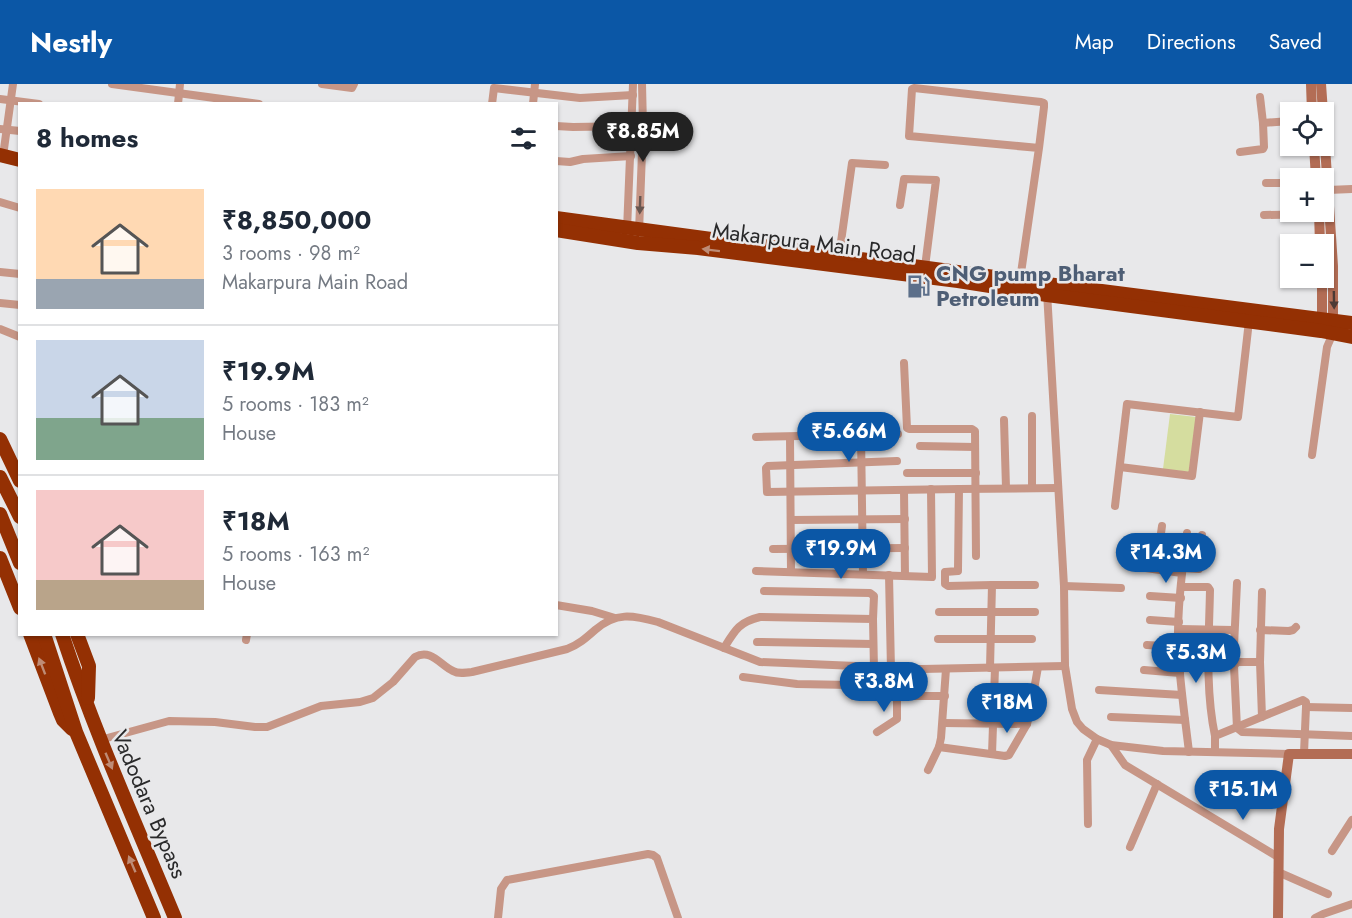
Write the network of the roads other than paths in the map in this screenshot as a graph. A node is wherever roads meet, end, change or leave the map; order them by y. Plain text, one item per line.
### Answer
1 (13, 84) edge
2 (112, 84) edge
3 (180, 84) edge
4 (322, 84) edge
5 (354, 84) edge
6 (633, 84) edge
7 (642, 84) edge
8 (1311, 84) edge
9 (1321, 84) edge
10 (535, 88) edge
11 (178, 94) junction
12 (633, 95) junction
13 (1260, 97) dead end
14 (0, 99) edge
15 (11, 100) junction
16 (25, 102) edge
17 (178, 102) edge
18 (243, 102) edge
19 (492, 102) edge
20 (1312, 102) edge
21 (1322, 102) edge
22 (1280, 122) edge
23 (1263, 123) junction
24 (558, 126) edge
25 (632, 126) junction
26 (643, 126) junction
27 (3, 129) edge
28 (18, 131) edge
29 (1039, 148) junction
30 (2, 152) edge
31 (18, 152) edge
32 (1240, 152) dead end
33 (631, 156) junction
34 (18, 159) edge
35 (558, 161) edge
36 (885, 165) dead end
37 (1266, 183) dead end
38 (1280, 183) edge
39 (1352, 189) edge
40 (1334, 190) edge
41 (0, 202) edge
42 (900, 205) dead end
43 (18, 207) edge
44 (1280, 214) edge
45 (1264, 215) dead end
46 (558, 218) edge
47 (1330, 222) edge
48 (558, 230) edge
49 (632, 235) junction
50 (839, 256) junction
51 (925, 267) junction
52 (0, 272) edge
53 (18, 274) edge
54 (1020, 280) junction
55 (1323, 288) edge
56 (1047, 289) junction
57 (0, 303) edge
58 (18, 305) edge
59 (1249, 321) junction
60 (1352, 323) edge
61 (1328, 326) junction
62 (0, 329) edge
63 (18, 336) edge
64 (1352, 336) edge
65 (904, 363) dead end
66 (1200, 412) junction
67 (1032, 416) dead end
68 (1004, 420) dead end
69 (898, 434) dead end
70 (861, 435) junction
71 (756, 437) dead end
72 (790, 437) junction
73 (0, 439) edge
74 (920, 446) dead end
75 (975, 447) junction
76 (1312, 455) dead end
77 (897, 462) dead end
78 (862, 463) junction
79 (790, 465) junction
80 (1120, 467) junction
81 (907, 473) dead end
82 (976, 473) junction
83 (0, 477) edge
84 (18, 477) edge
85 (976, 488) junction
86 (1006, 488) junction
87 (1032, 488) junction
88 (1058, 488) junction
89 (931, 489) junction
90 (959, 489) junction
91 (904, 490) junction
92 (863, 491) junction
93 (791, 493) junction
94 (1115, 506) dead end
95 (18, 513) edge
96 (0, 514) edge
97 (904, 519) junction
98 (791, 520) junction
99 (863, 520) junction
100 (1162, 526) dead end
101 (1187, 533) dead end
102 (1202, 535) dead end
103 (863, 548) junction
104 (905, 548) junction
105 (773, 549) dead end
106 (790, 549) junction
107 (976, 556) dead end
108 (0, 558) edge
109 (18, 558) edge
110 (1131, 566) dead end
111 (1156, 569) junction
112 (1182, 570) junction
113 (756, 571) dead end
114 (790, 572) junction
115 (863, 574) junction
116 (889, 575) junction
117 (905, 576) junction
118 (1237, 583) dead end
119 (992, 585) junction
120 (1035, 585) dead end
121 (1064, 586) junction
122 (1181, 587) junction
123 (1121, 588) dead end
124 (765, 591) dead end
125 (1262, 592) dead end
126 (1150, 596) dead end
127 (1180, 597) junction
128 (18, 603) edge
129 (558, 605) edge
130 (991, 611) junction
131 (939, 612) dead end
132 (1035, 612) dead end
133 (615, 618) junction
134 (873, 619) junction
135 (1150, 620) dead end
136 (1179, 625) junction
137 (1296, 627) dead end
138 (1209, 629) junction
139 (1233, 630) junction
140 (1260, 630) junction
141 (31, 636) edge
142 (45, 636) edge
143 (63, 636) edge
144 (78, 636) edge
145 (939, 639) dead end
146 (991, 639) junction
147 (1032, 639) dead end
148 (757, 642) dead end
149 (873, 644) junction
150 (1147, 645) dead end
151 (1234, 646) dead end
152 (1178, 647) junction
153 (724, 648) junction
154 (1209, 662) junction
155 (1260, 662) junction
156 (1235, 663) junction
157 (1065, 666) junction
158 (1038, 667) junction
159 (992, 668) junction
160 (946, 669) junction
161 (874, 670) junction
162 (891, 670) junction
163 (1144, 670) dead end
164 (1180, 673) junction
165 (743, 677) dead end
166 (1099, 690) dead end
167 (1182, 695) junction
168 (897, 696) junction
169 (945, 696) junction
170 (88, 706) junction
171 (1306, 707) junction
172 (1352, 708) edge
173 (1111, 717) dead end
174 (1263, 717) junction
175 (1185, 720) junction
176 (943, 723) junction
177 (993, 724) junction
178 (1027, 724) junction
179 (1237, 728) junction
180 (76, 732) junction
181 (876, 732) dead end
182 (1305, 735) junction
183 (1215, 736) junction
184 (1352, 736) edge
185 (1096, 739) junction
186 (100, 740) junction
187 (1111, 745) junction
188 (939, 747) junction
189 (1189, 752) junction
190 (1215, 752) junction
191 (1304, 753) junction
192 (992, 754) junction
193 (1289, 754) junction
194 (1352, 754) edge
195 (928, 770) dead end
196 (1157, 784) junction
197 (1352, 820) edge
198 (1088, 824) dead end
199 (1130, 847) dead end
200 (1332, 851) dead end
201 (1278, 857) junction
202 (1278, 872) junction
203 (1328, 894) dead end
204 (1352, 904) edge
205 (154, 918) edge
206 (175, 918) edge
207 (498, 918) edge
208 (678, 918) edge
209 (1278, 918) edge
210 (1315, 918) edge

1 - 15 street
2 - 11 street
3 - 11 street
4 - 5 street
6 - 12 street
7 - 26 street
8 - 20 street
9 - 21 street
10 - 12 street
10 - 19 street
11 - 17 street
11 - 18 street
12 - 25 street
13 - 23 street
14 - 15 street
15 - 16 street
15 - 27 street
22 - 23 street
23 - 32 street
24 - 25 street
25 - 26 street
25 - 33 street
26 -> 49 street
27 - 28 street
27 - 30 street
29 - 29 street
29 - 54 street
30 - 31 highway
30 - 34 highway
33 - 35 street
33 - 49 street
36 - 50 street
37 - 38 street
39 - 40 street
41 - 43 street
42 - 51 street
44 - 45 street
46 - 49 highway, Makarpura Main Road
47 -> 61 street
48 - 49 highway, Makarpura Main Road
49 - 50 highway, Makarpura Main Road
56 -> 49 highway, Makarpura Main Road
50 - 51 highway, Makarpura Main Road
51 - 54 highway, Makarpura Main Road
52 - 53 street
54 - 56 highway, Makarpura Main Road
55 - 61 street
56 - 59 highway, Makarpura Main Road
56 - 61 highway, Makarpura Main Road
56 - 88 street
57 - 58 street
59 - 61 highway, Makarpura Main Road
59 - 66 street
60 - 61 highway, Makarpura Main Road
61 - 64 highway, Makarpura Main Road
61 - 76 street
62 - 63 street
65 - 75 street
66 - 80 street
66 - 80 street
67 - 87 street
68 - 86 street
69 - 70 street
70 - 72 street
70 - 78 street
71 - 72 street
72 - 79 street
73 - 84 highway
74 - 75 street
75 - 82 street
77 - 78 street
78 - 79 street
78 - 92 street
79 - 93 street
79 - 93 street
80 - 94 street
81 - 82 street
82 - 85 street
83 - 95 highway
85 - 86 street
85 - 90 street
85 - 107 street
86 - 87 street
87 - 88 street
88 - 121 street
89 - 90 street
89 - 91 street
89 - 117 street
90 - 119 street
91 - 92 street
91 - 97 street
92 - 93 street
92 - 99 street
93 - 98 street
96 - 109 highway
97 - 99 street
97 - 104 street
98 - 99 street
98 - 106 street
99 - 103 street
100 - 111 street
101 - 112 street
102 - 112 street
103 - 104 street
103 - 106 street
103 - 115 street
104 - 117 street
105 - 106 street
106 - 114 street
108 - 128 highway
110 - 111 street
111 - 112 street
112 - 122 street
113 - 114 street
114 - 115 street
115 - 116 street
116 - 117 street
116 - 162 street
118 - 139 street
119 - 120 street
119 - 130 street
121 - 123 street
121 - 157 street
122 - 127 street
122 - 138 street
124 - 134 street
125 - 140 street
126 - 127 street
127 - 136 street
129 - 133 street
130 - 131 street
130 - 132 street
130 - 146 street
133 - 153 street
133 - 186 street
134 - 149 street
134 - 153 street
135 - 136 street
136 - 138 street
136 - 152 street
137 - 140 street
138 - 139 street
138 - 154 street
139 - 151 street
140 - 155 street
180 -> 141 highway
142 - 180 highway
143 - 170 highway, Vadodara Bypass
144 - 170 highway
145 - 146 street
146 - 147 street
146 - 159 street
148 - 149 street
149 - 161 street
150 - 152 street
152 - 164 street
153 - 161 street
154 - 156 street
154 - 183 street
155 - 156 street
155 - 174 street
156 - 179 street
157 - 158 street
157 - 185 street
158 - 159 street
158 - 178 street
159 - 160 street
159 - 177 street
160 - 162 street
160 - 169 street
161 - 162 street
163 - 164 street
164 - 167 street
165 - 168 street
166 - 167 street
167 - 175 street
168 - 169 street
168 - 181 street
169 - 176 street
170 - 186 highway, Vadodara Bypass
171 - 172 street
171 - 174 street
171 - 182 street
173 - 175 street
174 - 179 street
175 - 189 street
176 - 177 street
176 - 188 street
177 - 178 street
177 - 192 street
178 - 192 street
179 - 182 street
179 - 183 street
205 -> 180 highway, Vadodara Bypass
182 - 184 street
182 - 191 street
183 - 190 street
185 - 187 street
185 - 198 street
186 -> 206 highway, Vadodara Bypass
187 - 189 street
187 - 196 street
188 - 192 street
188 - 195 street
189 - 190 street
190 - 193 street
191 - 193 street
191 - 194 street
193 - 201 street
196 - 199 street
196 - 201 street
197 - 200 street
201 - 202 street
202 - 203 street
202 - 209 street
204 - 210 street
207 - 208 street

